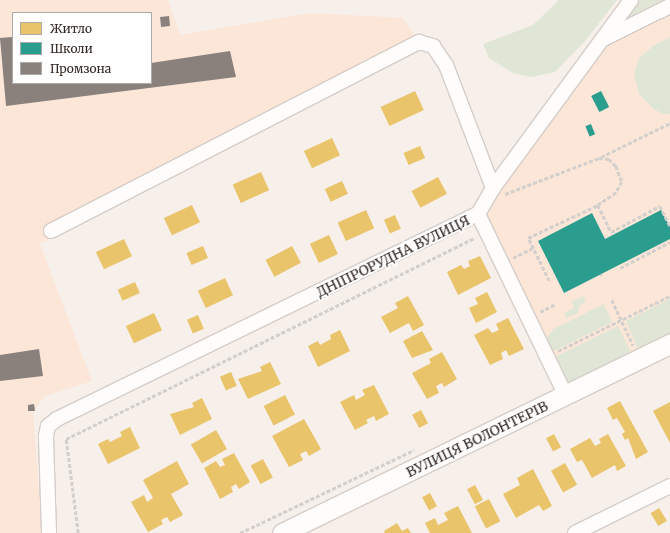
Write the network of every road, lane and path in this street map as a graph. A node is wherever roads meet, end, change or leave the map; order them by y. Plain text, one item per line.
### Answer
1 (631, 0) edge
2 (670, 6) edge
3 (601, 40) junction
4 (670, 123) edge
5 (599, 158) junction
6 (493, 188) junction
7 (486, 201) junction
8 (598, 205) junction
9 (478, 214) junction
10 (670, 226) edge
11 (51, 231) dead end
12 (483, 235) dead end
13 (670, 242) edge
14 (533, 248) junction
15 (523, 253) dead end
16 (620, 268) dead end
17 (549, 281) dead end
18 (670, 296) edge
19 (612, 300) dead end
20 (622, 320) junction
21 (670, 344) edge
22 (547, 357) junction
23 (640, 359) junction
24 (566, 396) junction
25 (419, 447) dead end
26 (670, 486) edge
27 (50, 533) edge
28 (78, 533) edge
29 (240, 533) edge
30 (282, 533) edge
31 (575, 533) edge

1 - 3 street, ДНІПРОРУДНА ВУЛИЦЯ
2 - 3 street
3 - 6 street, ДНІПРОРУДНА ВУЛИЦЯ
4 - 5 path
5 - 7 path
5 - 8 path
6 - 7 street, ДНІПРОРУДНА ВУЛИЦЯ
6 - 11 street
7 - 9 street, ДНІПРОРУДНА ВУЛИЦЯ
8 - 10 path
8 - 14 path
9 - 22 street
9 - 27 street, ДНІПРОРУДНА ВУЛИЦЯ
12 - 28 path
13 - 16 path
14 - 15 path
14 - 17 path
18 - 20 path
19 - 20 path
20 - 22 path
20 - 23 path
21 - 23 street, ВУЛИЦЯ ВОЛОНТЕРІВ
22 - 24 street
23 - 24 street, ВУЛИЦЯ ВОЛОНТЕРІВ
24 - 30 street, ВУЛИЦЯ ВОЛОНТЕРІВ
25 - 29 path
26 - 31 street

